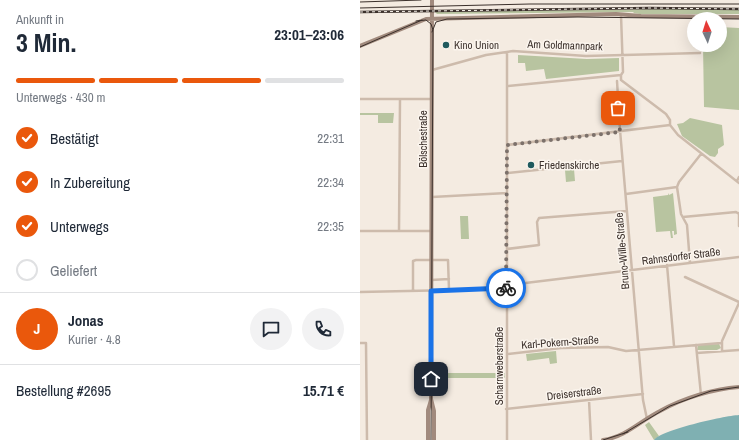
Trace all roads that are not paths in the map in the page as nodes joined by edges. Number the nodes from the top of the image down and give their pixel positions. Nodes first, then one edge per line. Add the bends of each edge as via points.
1 (432, 0) edge
2 (621, 14) junction
3 (739, 17) edge
4 (432, 18) junction
5 (360, 46) edge
6 (507, 52) junction
7 (700, 54) dead end
8 (622, 55) junction
9 (432, 70) junction
10 (621, 75) junction
11 (614, 76) junction
12 (621, 80) junction
13 (617, 81) junction
14 (508, 86) junction
15 (432, 98) junction
16 (360, 99) edge
17 (400, 99) junction
18 (670, 125) junction
19 (620, 132) junction
20 (507, 145) junction
21 (701, 154) junction
22 (622, 161) junction
23 (507, 173) junction
24 (739, 177) edge
25 (738, 182) edge
26 (677, 187) junction
27 (507, 193) junction
28 (626, 194) junction
29 (431, 197) junction
30 (627, 211) junction
31 (739, 213) edge
32 (683, 217) junction
33 (739, 226) edge
34 (360, 231) edge
35 (399, 231) junction
36 (431, 231) junction
37 (507, 250) junction
38 (739, 257) edge
39 (431, 260) junction
40 (690, 263) junction
41 (667, 265) junction
42 (632, 271) junction
43 (685, 277) dead end
44 (450, 279) junction
45 (431, 280) junction
46 (507, 287) junction
47 (450, 290) junction
48 (413, 291) junction
49 (431, 291) junction
50 (360, 292) edge
51 (739, 302) edge
52 (360, 343) edge
53 (721, 343) junction
54 (696, 344) junction
55 (674, 346) junction
56 (639, 350) junction
57 (739, 350) edge
58 (722, 351) junction
59 (697, 353) junction
60 (506, 354) junction
61 (739, 387) edge
62 (643, 394) junction
63 (701, 395) junction
64 (431, 400) junction
65 (589, 400) junction
66 (506, 409) junction
67 (647, 420) junction
68 (367, 440) edge
69 (428, 440) edge
70 (434, 440) edge
71 (507, 440) edge
72 (591, 440) edge
73 (602, 440) edge

1 - 4 main road, Bölschestraße
2 - 3 main road
2 - 4 main road
2 - 8 street
4 - 5 main road via 416,22
4 - 9 main road, Bölschestraße
6 - 8 street, Am Goldmannpark
6 - 9 street, Am Goldmannpark
6 - 14 street, Scharnweberstraße
7 - 8 street, Am Goldmannpark
8 - 10 street
9 - 15 main road, Bölschestraße
10 - 11 street
10 - 12 street
11 - 13 street
11 - 14 street
12 - 13 street
12 - 18 street via 666,114
13 - 19 street, Bruno-Wille-Straße
14 - 20 street, Scharnweberstraße
15 - 17 street
15 - 29 main road, Bölschestraße
16 - 17 street
17 - 35 street
18 - 19 street
18 - 21 street
19 - 20 street
19 - 22 street, Bruno-Wille-Straße
20 - 23 street, Scharnweberstraße
21 - 25 street
21 - 26 street
22 - 23 street
22 - 28 street, Bruno-Wille-Straße
23 - 27 street, Scharnweberstraße
24 - 25 street
26 - 28 street
26 - 32 street
27 - 29 street
27 - 37 street, Scharnweberstraße
28 - 30 street, Bruno-Wille-Straße
29 - 36 main road, Bölschestraße
30 - 37 street via 539,218 538,245
30 - 42 street, Bruno-Wille-Straße
31 - 32 street
31 - 33 street
32 - 40 street via 687,225
34 - 35 street
35 - 36 street
36 - 39 main road, Bölschestraße
37 - 46 street, Scharnweberstraße
38 - 40 street, Rahnsdorfer Straße
39 - 44 street via 448,260
39 - 45 main road, Bölschestraße
39 - 48 street via 413,261
40 - 41 street, Rahnsdorfer Straße
41 - 42 street, Rahnsdorfer Straße
41 - 55 street
42 - 46 street, Rahnsdorfer Straße
42 - 56 street, Bruno-Wille-Straße
43 - 51 street
44 - 45 street
44 - 47 street
45 - 49 main road, Bölschestraße
46 - 47 street, Rahnsdorfer Straße
46 - 60 street, Scharnweberstraße
47 - 49 street, Rahnsdorfer Straße
48 - 49 street, Rahnsdorfer Straße
48 - 50 street, Rahnsdorfer Straße
49 - 64 main road, Bölschestraße
51 - 53 street
52 - 68 street via 366,343
53 - 54 street, Karl-Pokern-Straße
53 - 58 street
54 - 55 street, Karl-Pokern-Straße
54 - 59 street
55 - 56 street, Karl-Pokern-Straße
56 - 60 street, Karl-Pokern-Straße via 608,347 561,348
56 - 62 street, Bruno-Wille-Straße
57 - 58 street
58 - 59 street
59 - 63 street
60 - 66 street, Scharnweberstraße
61 - 63 main road
62 - 65 street, Dreiserstraße
62 - 67 street, Bruno-Wille-Straße
63 - 67 main road via 664,408
64 - 69 main road, Bölschestraße via 428,410
64 - 70 main road, Bölschestraße via 434,411
65 - 66 street, Dreiserstraße
65 - 72 street
66 - 71 street, Scharnweberstraße
67 - 73 main road via 624,433

